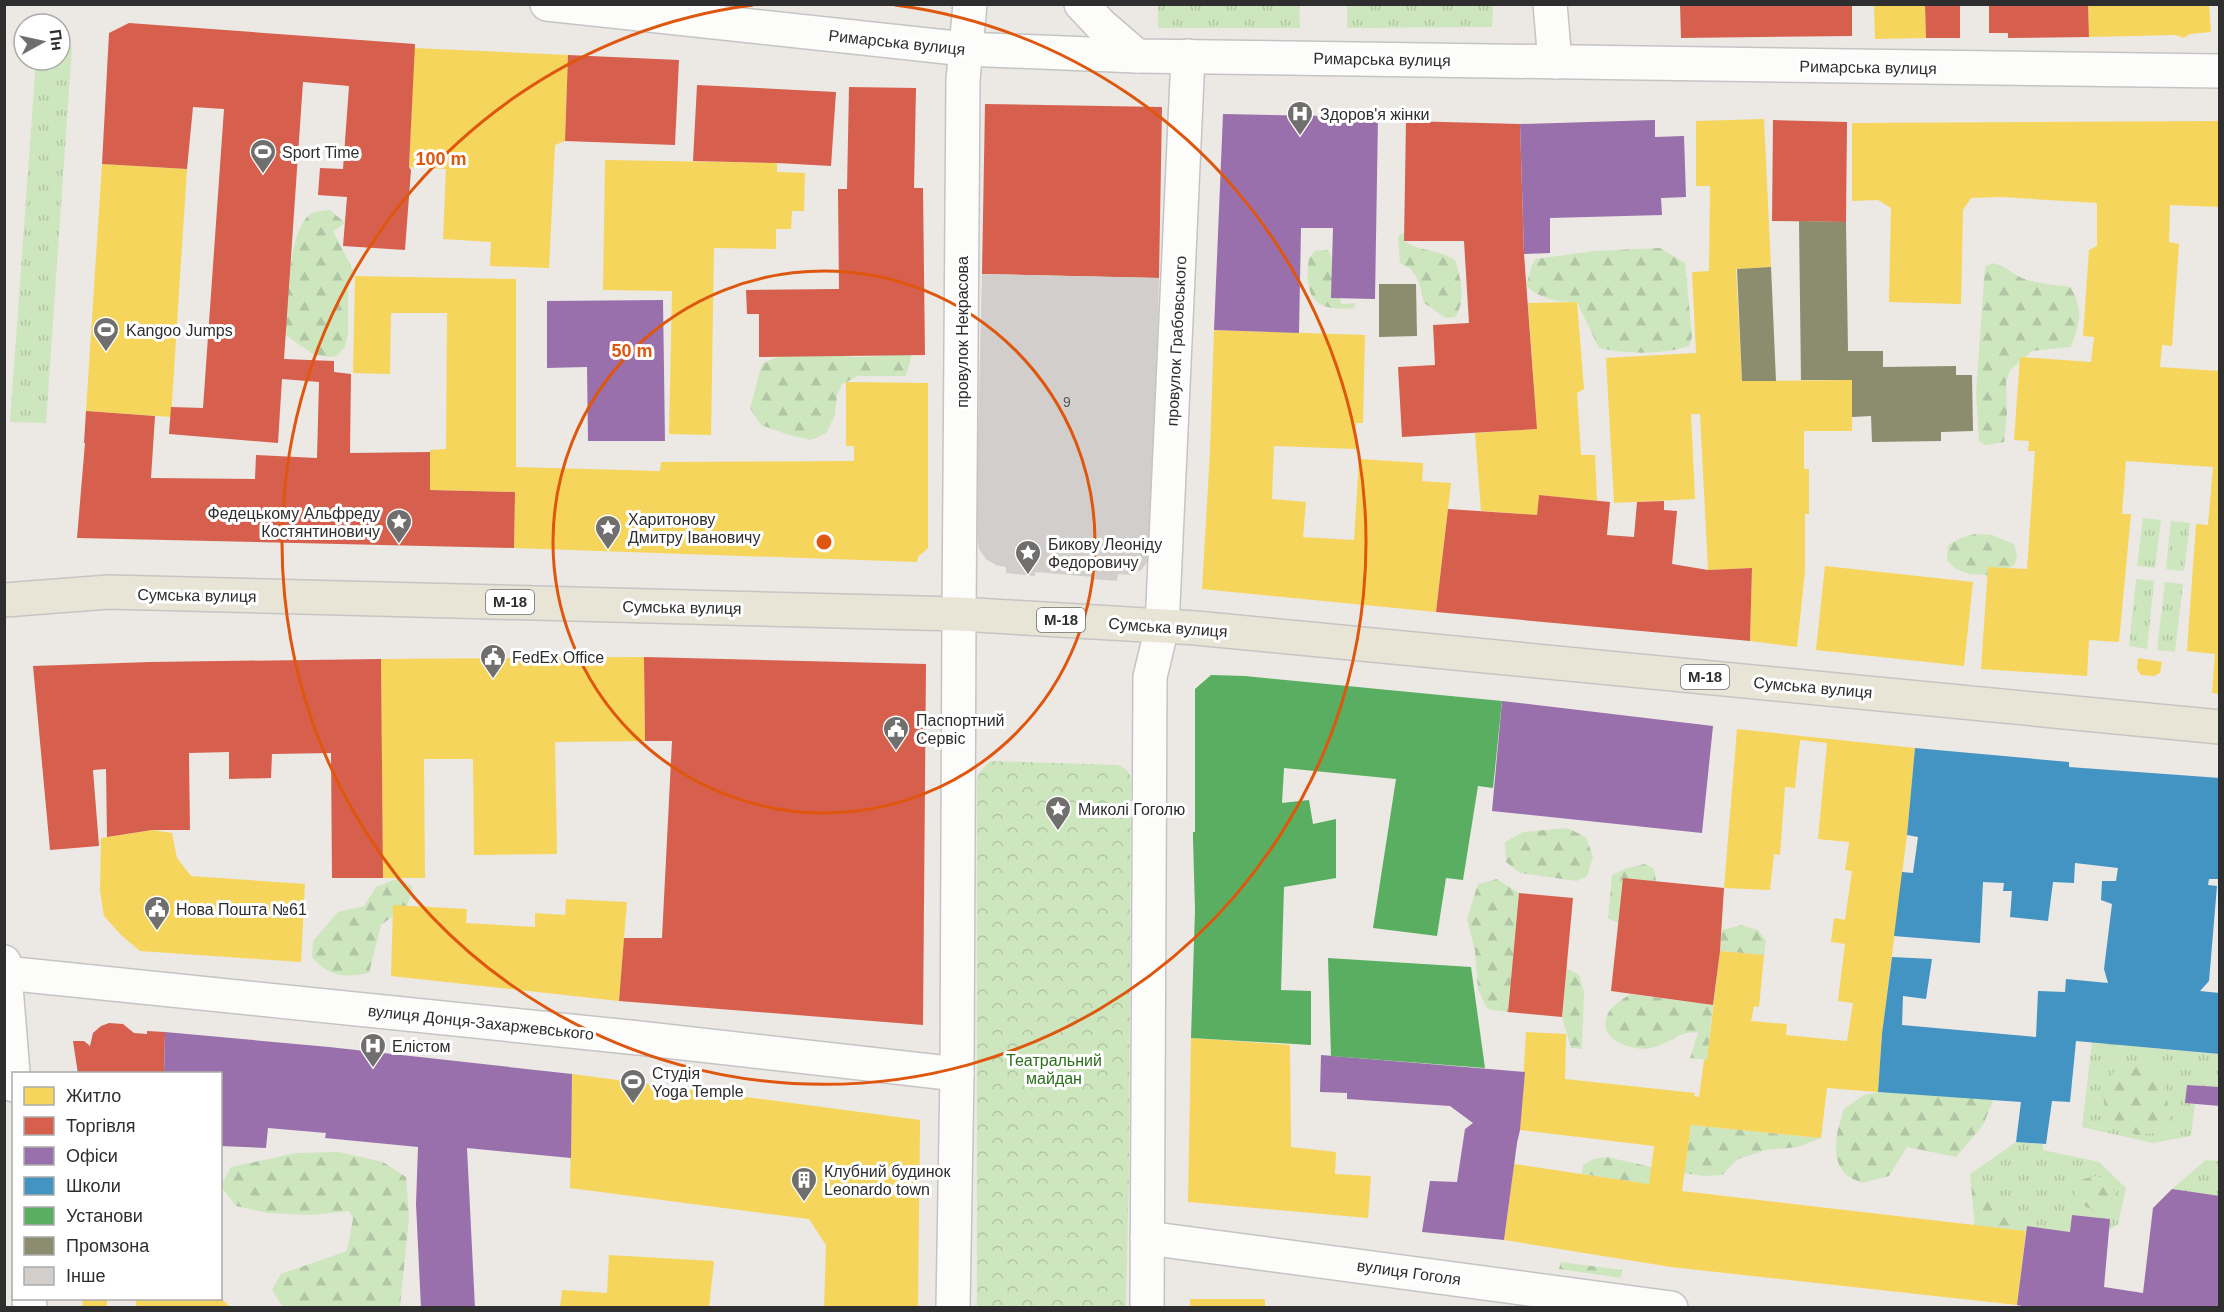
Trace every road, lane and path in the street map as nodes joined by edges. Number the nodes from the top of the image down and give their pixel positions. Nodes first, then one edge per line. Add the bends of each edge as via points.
1 (547, 4) edge
2 (970, 4) edge
3 (1081, 4) edge
4 (1550, 4) edge
5 (965, 49) junction
6 (1137, 56) junction
7 (1188, 56) junction
8 (1555, 62) junction
9 (2220, 71) edge
10 (4, 600) edge
11 (959, 614) junction
12 (1162, 627) junction
13 (2220, 727) edge
14 (5, 968) edge
15 (13, 1072) edge
16 (957, 1074) junction
17 (1147, 1238) junction
18 (1625, 1304) edge
19 (953, 1308) edge
20 (1147, 1308) edge
21 (1671, 1308) edge

1 - 5 street, Римарська вулиця
2 - 5 street, провулок Некрасова
3 - 6 street
4 - 8 street
5 - 6 street, Римарська вулиця
5 - 11 street, провулок Некрасова
6 - 7 street, Римарська вулиця
7 - 8 street, Римарська вулиця
7 - 12 street, провулок Грабовського
8 - 9 street, Римарська вулиця
10 - 11 main road, Сумська вулиця / М-18 via 110,592
11 - 12 main road, Сумська вулиця / М-18
11 - 16 street
12 - 13 main road, Сумська вулиця / М-18
12 - 17 street via 1150,677
14 - 15 street
14 - 16 street, вулиця Донця-Захаржевського
16 - 19 street
17 - 18 street, вулиця Гоголя
17 - 20 street
18 - 21 street, вулиця Гоголя

